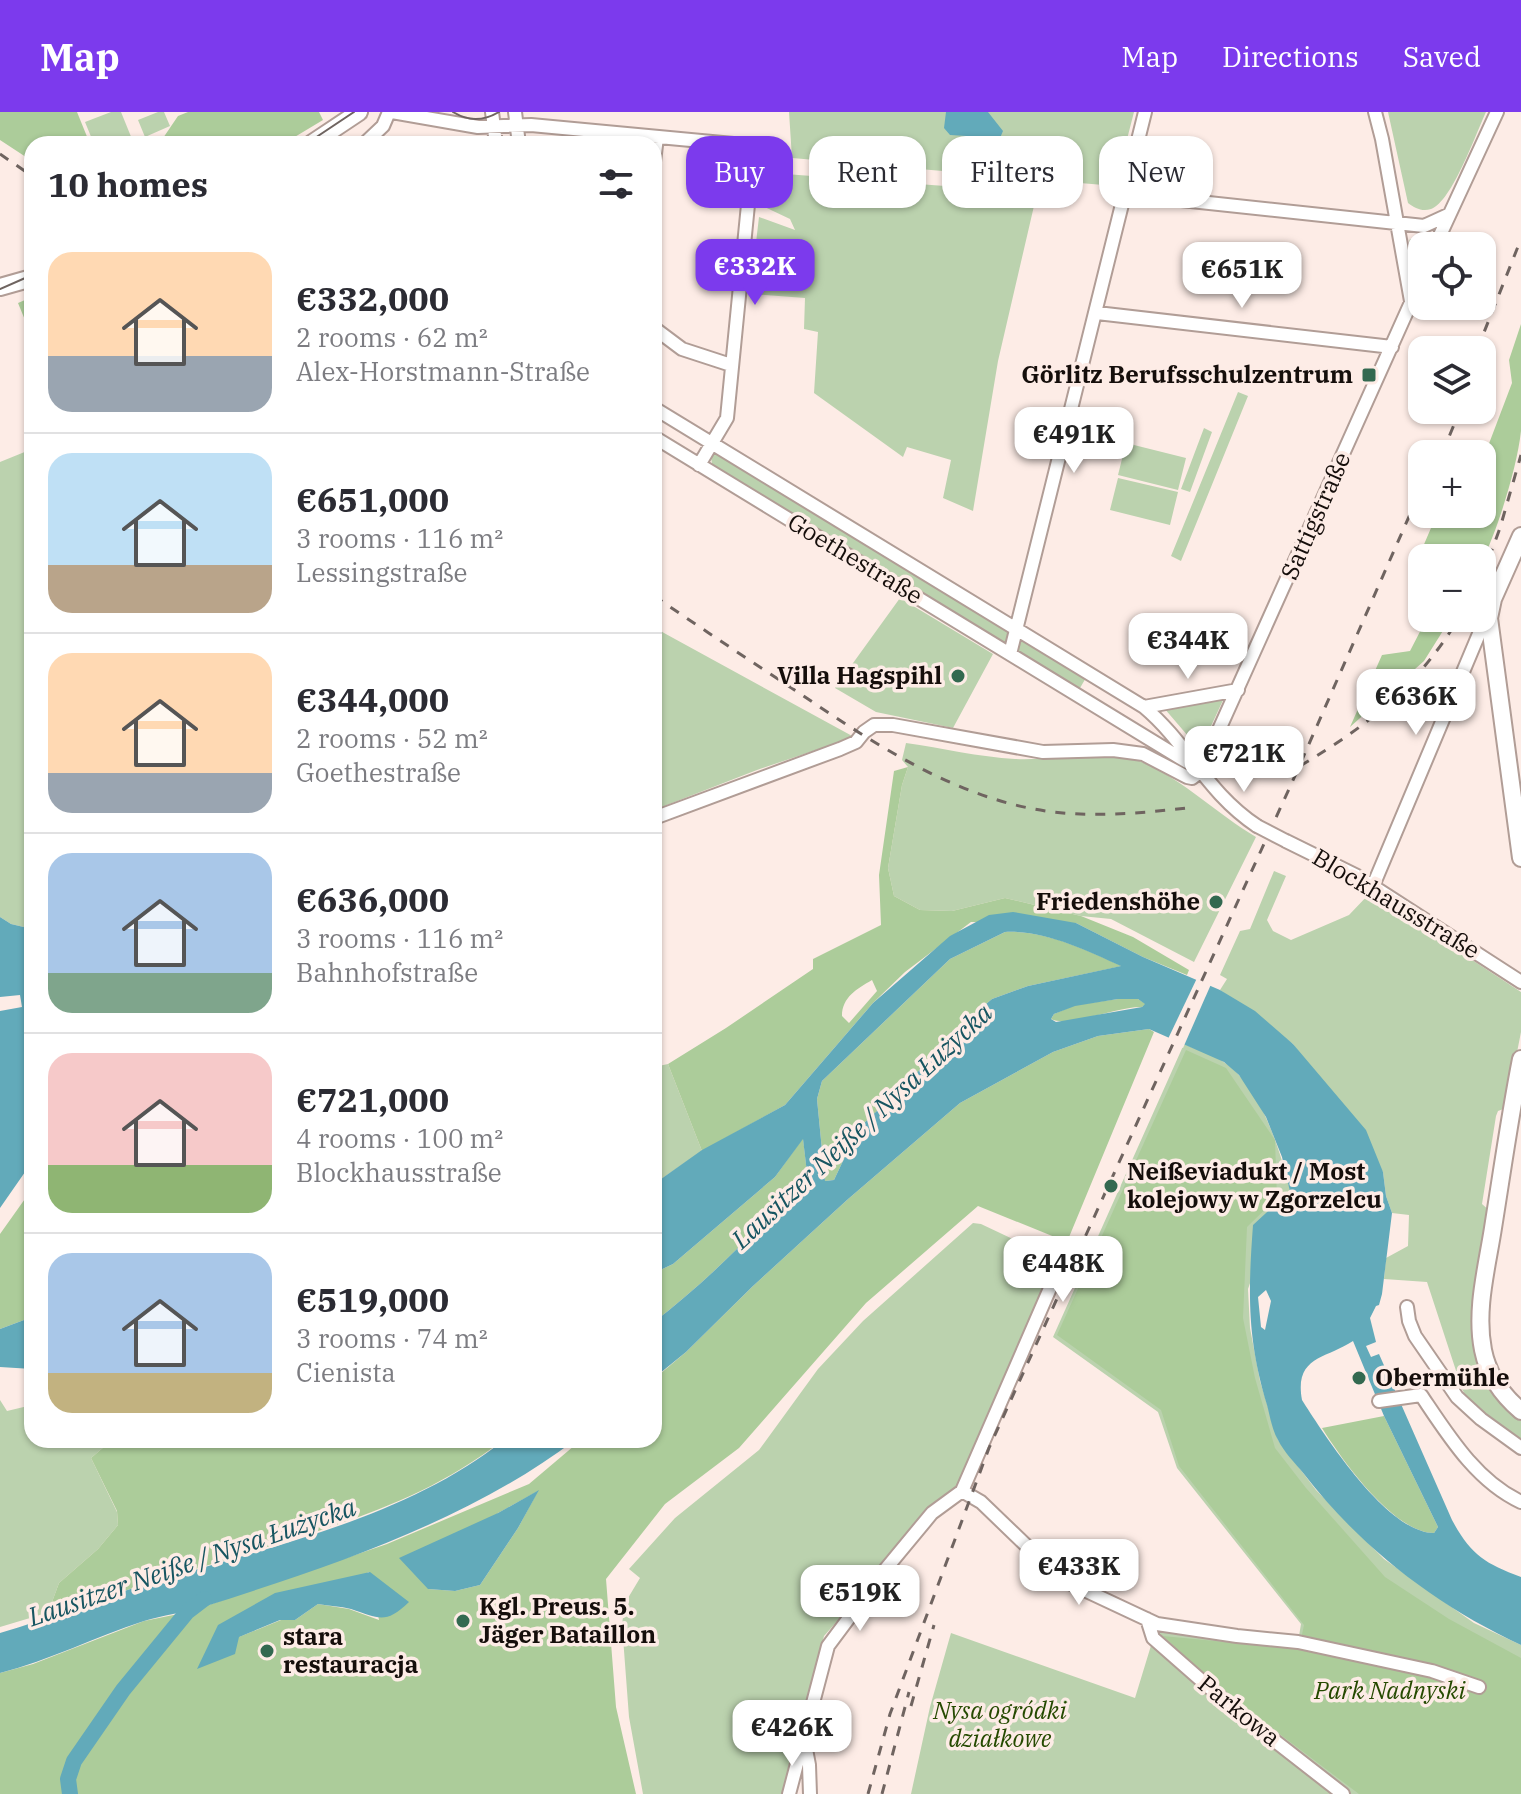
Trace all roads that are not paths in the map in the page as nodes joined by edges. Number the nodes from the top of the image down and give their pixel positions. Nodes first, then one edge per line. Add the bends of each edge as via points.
1 (359, 112) edge
2 (391, 112) edge
3 (492, 112) edge
4 (1145, 112) edge
5 (1375, 112) edge
6 (1497, 112) edge
7 (516, 119) edge
8 (494, 127) junction
9 (323, 136) edge
10 (372, 136) edge
11 (495, 136) edge
12 (649, 136) edge
13 (1139, 136) edge
14 (662, 137) edge
15 (1213, 203) edge
16 (1122, 208) edge
17 (1448, 215) junction
18 (1397, 221) junction
19 (1441, 232) edge
20 (1408, 280) edge
21 (1408, 311) edge
22 (1097, 313) junction
23 (662, 334) edge
24 (1392, 347) junction
25 (731, 365) junction
26 (662, 413) edge
27 (662, 442) edge
28 (713, 443) junction
29 (699, 465) junction
30 (1519, 546) edge
31 (1496, 602) edge
32 (1016, 629) junction
33 (1480, 632) edge
34 (1493, 632) edge
35 (1010, 654) junction
36 (1238, 690) junction
37 (1144, 707) junction
38 (1513, 743) edge
39 (1199, 770) junction
40 (662, 815) edge
41 (1521, 858) edge
42 (1373, 886) junction
43 (1521, 982) edge
44 (1521, 1059) edge
45 (1064, 1256) dead end
46 (1407, 1307) dead end
47 (1379, 1401) dead end
48 (1521, 1411) edge
49 (1521, 1448) edge
50 (962, 1491) junction
51 (1521, 1502) edge
52 (1147, 1619) junction
53 (1479, 1687) dead end
54 (804, 1739) junction
55 (789, 1794) edge
56 (810, 1794) edge
57 (1343, 1794) edge

1 - 9 main road
2 - 8 street
2 - 10 street
3 - 8 street
4 - 13 street
5 - 18 street
6 - 17 street
7 - 8 street
7 - 12 street
8 - 11 street
14 - 25 street via 749,149
15 - 18 street
16 - 22 street
17 - 18 street via 1424,226
17 - 19 street
18 - 20 street
21 - 24 street, Sattigstraße
22 - 24 street
22 - 32 street
23 - 25 street via 682,349
24 - 36 street, Sattigstraße
25 - 28 street via 727,418
26 - 28 street, Goethestraße
27 - 29 street, Goethestraße
28 - 29 street
28 - 32 street, Goethestraße
29 - 35 street, Goethestraße
30 - 31 main road
32 - 35 street
32 - 37 street, Goethestraße
33 - 42 street
34 - 38 main road
35 - 39 street, Goethestraße
36 - 37 street
36 - 39 street, Sattigstraße
37 - 39 street, Goethestraße
38 - 41 main road
39 - 40 street via 1192,778 1132,752 1043,752 874,725 840,749
39 - 42 street, Blockhausstraße, bridge via 1222,799 1257,826
42 - 43 street, Blockhausstraße
44 - 48 main road via 1481,1327 1492,1375
45 - 50 street
46 - 49 street via 1415,1336 1446,1382 1467,1407
47 - 51 street via 1421,1395 1470,1462
50 - 52 street via 981,1502 1061,1579
50 - 54 street via 932,1513 828,1646
52 - 53 street via 1298,1642 1432,1671
52 - 57 street, Parkowa via 1153,1638
54 - 55 street
54 - 56 street

